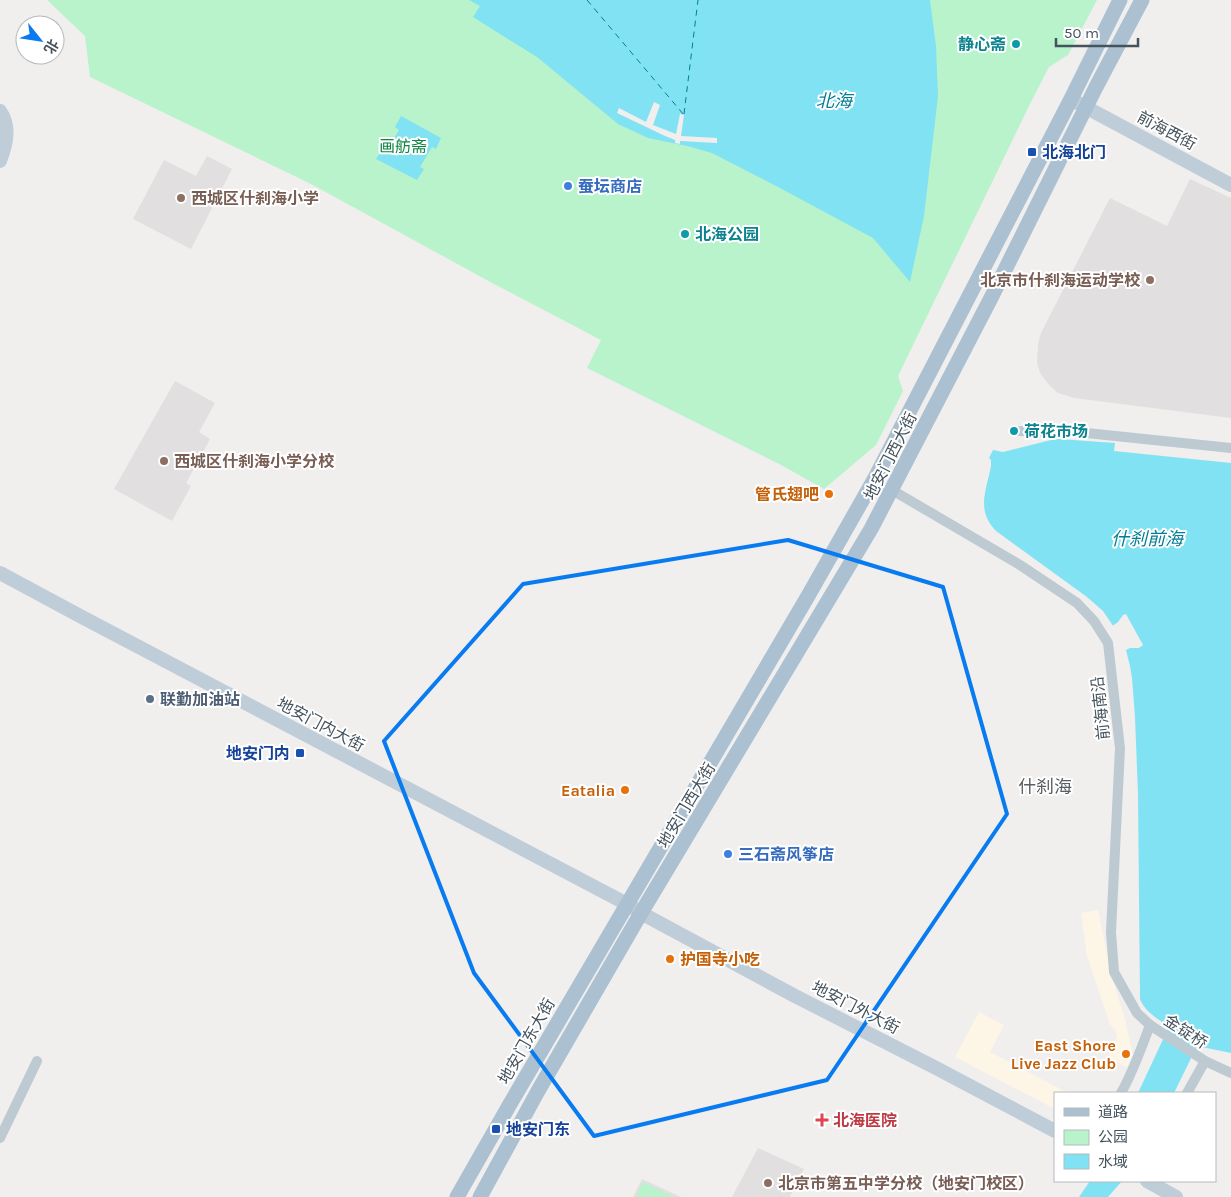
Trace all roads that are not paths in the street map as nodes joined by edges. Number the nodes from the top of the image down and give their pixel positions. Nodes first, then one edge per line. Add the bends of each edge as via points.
1 (1120, 0) edge
2 (1142, 0) edge
3 (1070, 99) junction
4 (1086, 107) junction
5 (0, 111) edge
6 (0, 161) edge
7 (1231, 184) edge
8 (1014, 431) dead end
9 (1231, 448) edge
10 (892, 490) junction
11 (0, 573) edge
12 (627, 904) junction
13 (642, 913) junction
14 (1150, 1025) junction
15 (38, 1061) dead end
16 (1205, 1061) junction
17 (1231, 1073) edge
18 (1122, 1092) edge
19 (1188, 1092) edge
20 (1054, 1130) edge
21 (0, 1138) edge
22 (1149, 1182) edge
23 (457, 1197) edge
24 (480, 1197) edge
25 (1176, 1197) edge

1 - 3 main road, 地安门西大街
2 - 4 main road, 地安门西大街
3 - 4 main road, 前海西街
3 - 12 main road, 地安门西大街 via 875,478
4 - 7 main road, 前海西街
4 - 10 main road, 地安门西大街
5 - 6 main road via 7,129
8 - 9 street via 1077,432
10 - 13 main road, 地安门西大街
10 - 14 street, 前海南沿 via 1020,565 1077,603 1108,643 1120,748 1111,932 1114,972 1136,1013
11 - 12 main road, 地安门内大街
12 - 13 main road, 地安门内大街
12 - 23 main road, 地安门东大街
13 - 20 main road, 地安门外大街
13 - 24 main road
14 - 16 street, 金锭桥
14 - 18 street
15 - 21 street
16 - 17 street, 金锭桥
16 - 19 street
22 - 25 main road

